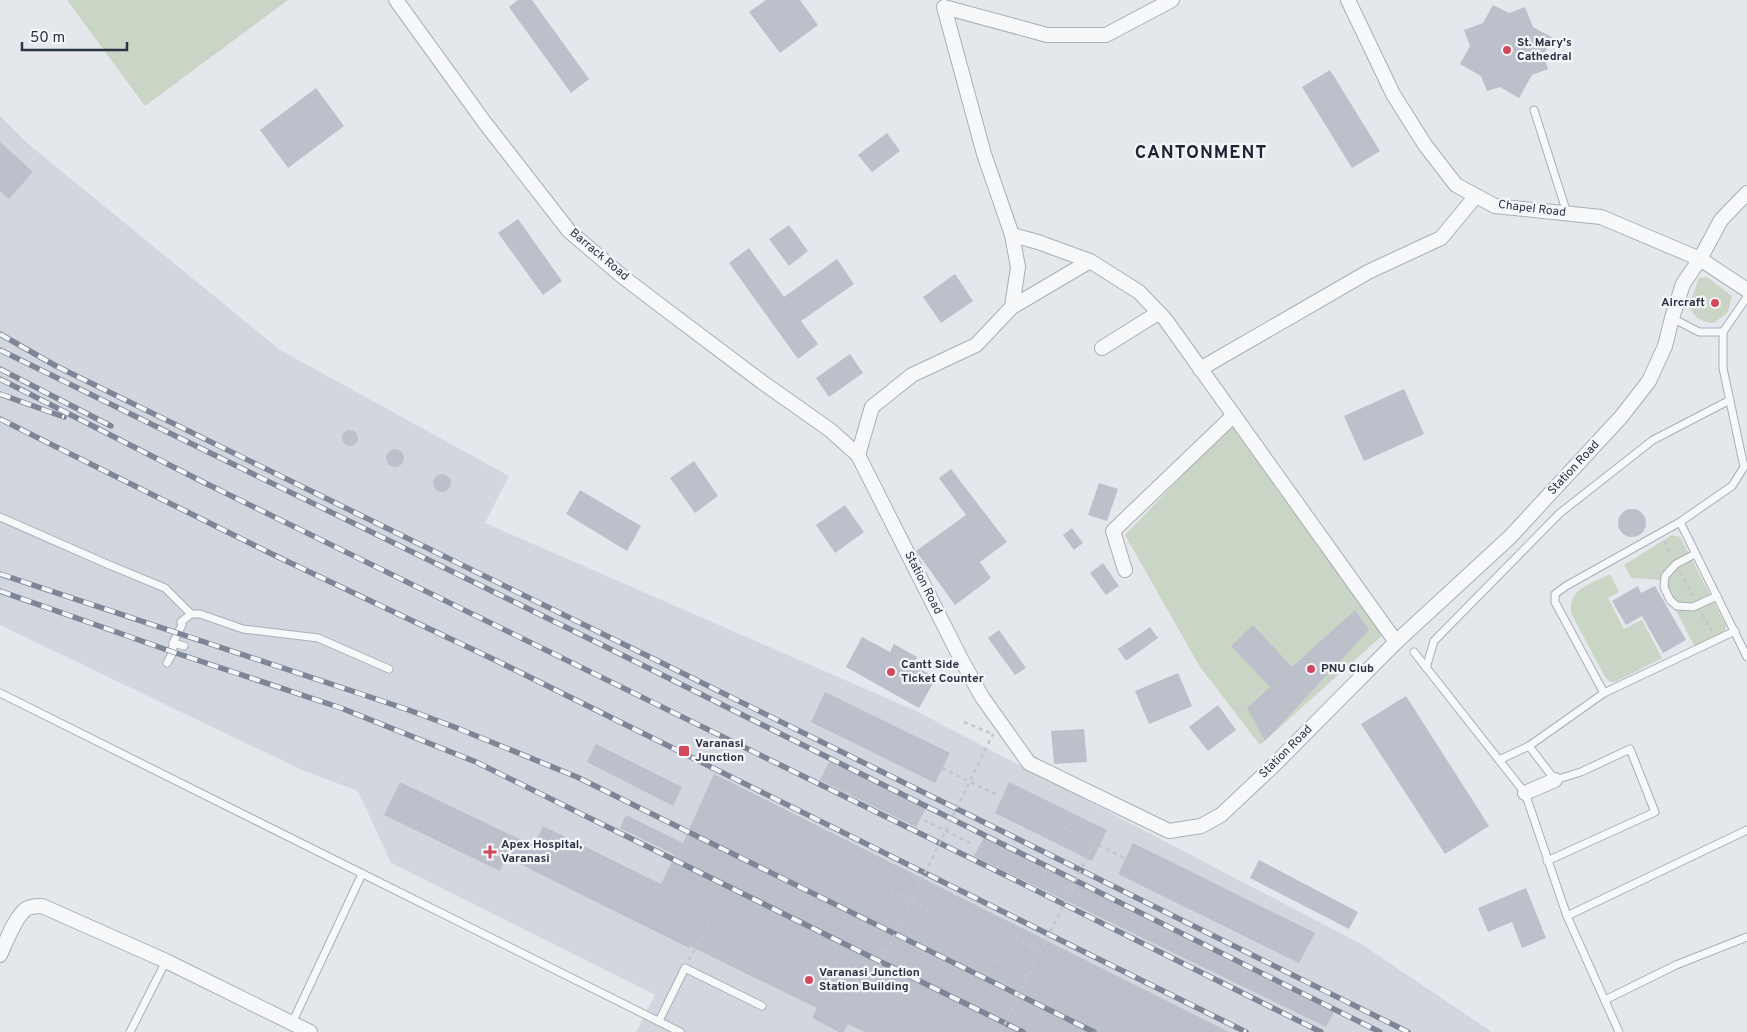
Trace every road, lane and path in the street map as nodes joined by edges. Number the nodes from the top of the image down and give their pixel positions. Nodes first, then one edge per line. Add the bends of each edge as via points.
1 (396, 0) edge
2 (1172, 0) edge
3 (1348, 0) edge
4 (944, 4) edge
5 (1534, 110) dead end
6 (1747, 193) edge
7 (1476, 196) junction
8 (1568, 214) junction
9 (1012, 235) junction
10 (1700, 259) junction
11 (1090, 261) junction
12 (1747, 290) edge
13 (1747, 297) edge
14 (1012, 307) junction
15 (1158, 312) junction
16 (1672, 318) junction
17 (1723, 332) junction
18 (1102, 348) dead end
19 (1200, 369) junction
20 (1730, 400) junction
21 (1234, 414) junction
22 (858, 455) junction
23 (0, 517) edge
24 (1680, 522) junction
25 (1659, 533) junction
26 (1695, 554) junction
27 (1676, 564) junction
28 (1125, 570) dead end
29 (1717, 596) junction
30 (1698, 605) junction
31 (192, 614) junction
32 (1735, 632) junction
33 (1716, 640) junction
34 (1396, 642) junction
35 (173, 643) junction
36 (184, 646) dead end
37 (1414, 652) dead end
38 (1747, 658) edge
39 (167, 663) dead end
40 (1426, 668) junction
41 (389, 669) dead end
42 (0, 693) edge
43 (1604, 693) junction
44 (964, 722) dead end
45 (1529, 746) junction
46 (1499, 760) junction
47 (942, 768) dead end
48 (1554, 780) junction
49 (970, 782) junction
50 (1525, 793) junction
51 (997, 795) dead end
52 (924, 820) dead end
53 (1063, 827) dead end
54 (1747, 830) edge
55 (946, 831) junction
56 (1094, 843) junction
57 (972, 844) dead end
58 (1124, 858) dead end
59 (1548, 861) junction
60 (362, 874) junction
61 (1042, 876) dead end
62 (883, 887) dead end
63 (1070, 891) junction
64 (911, 901) junction
65 (1104, 907) dead end
66 (715, 910) dead end
67 (936, 914) dead end
68 (1567, 916) junction
69 (1007, 934) dead end
70 (1747, 938) edge
71 (861, 939) dead end
72 (1041, 951) junction
73 (1, 952) edge
74 (886, 952) junction
75 (996, 960) dead end
76 (166, 961) junction
77 (845, 967) dead end
78 (685, 968) junction
79 (1028, 977) junction
80 (1605, 1000) junction
81 (762, 1006) dead end
82 (659, 1022) junction
83 (292, 1023) junction
84 (130, 1032) edge
85 (310, 1032) edge
86 (680, 1032) edge
87 (1001, 1032) edge
88 (1619, 1032) edge

1 - 22 street, Barrack Road via 569,231 661,306 830,430
2 - 4 street via 1106,35 1047,35
3 - 7 street, Chapel Road via 1393,94 1425,145 1456,185
4 - 9 street via 984,154
5 - 8 lane
6 - 10 street, Station Road via 1721,220
7 - 8 street, Chapel Road via 1495,206
7 - 19 street via 1441,238 1368,272
8 - 10 street, Chapel Road via 1601,217
9 - 11 street
9 - 14 street via 1018,268
10 - 12 street, Chapel Road
10 - 16 street, Station Road via 1683,284
11 - 14 street
11 - 15 street via 1139,292
13 - 17 lane
14 - 22 street via 976,345 912,375 872,407
15 - 18 street
15 - 19 street
16 - 17 lane via 1699,332
16 - 34 street, Station Road via 1665,346 1649,382 1621,417 1510,537
17 - 20 lane via 1723,368
19 - 21 street
20 - 24 lane via 1744,467 1732,486
20 - 40 lane via 1653,440 1560,513 1434,640
21 - 28 street via 1113,531
21 - 34 street
22 - 34 street, Station Road via 961,660 982,697 1029,763 1170,831 1201,826 1221,815
23 - 31 lane via 165,588
24 - 25 lane
24 - 26 lane
25 - 27 path
25 - 43 lane via 1555,594 1555,602
26 - 27 lane
26 - 29 lane
27 - 30 path
27 - 30 lane via 1665,576 1664,587 1670,600 1676,606
29 - 30 lane
29 - 32 lane
30 - 33 path
31 - 35 lane via 181,622
31 - 41 lane via 243,629 318,638
32 - 33 lane
32 - 38 lane
33 - 43 lane
35 - 36 lane
35 - 39 lane via 173,652
37 - 40 lane
40 - 46 lane
42 - 60 lane
43 - 45 lane
44 - 49 path, bridge via 993,734
45 - 46 lane
45 - 48 lane
46 - 50 lane
47 - 49 path
48 - 50 street
48 - 59 lane via 1581,772 1630,749 1655,812
49 - 51 path
49 - 55 path, bridge
50 - 59 lane
52 - 55 path
53 - 56 path
54 - 68 lane
55 - 57 path
55 - 64 path, bridge
56 - 58 path
56 - 63 path, bridge
59 - 68 lane
60 - 82 lane
60 - 83 lane
61 - 63 path
62 - 64 path
63 - 65 path
63 - 72 path, bridge
64 - 67 path
64 - 74 path, bridge
66 - 78 path
68 - 80 lane
69 - 72 path
70 - 80 lane via 1676,965
71 - 74 path
72 - 79 path, bridge
73 - 76 street via 26,909 42,906
74 - 77 path, bridge via 872,980
75 - 79 path
76 - 83 street
76 - 84 lane
78 - 81 lane
78 - 82 lane
79 - 87 path, bridge
80 - 88 lane
82 - 86 lane
83 - 85 street

